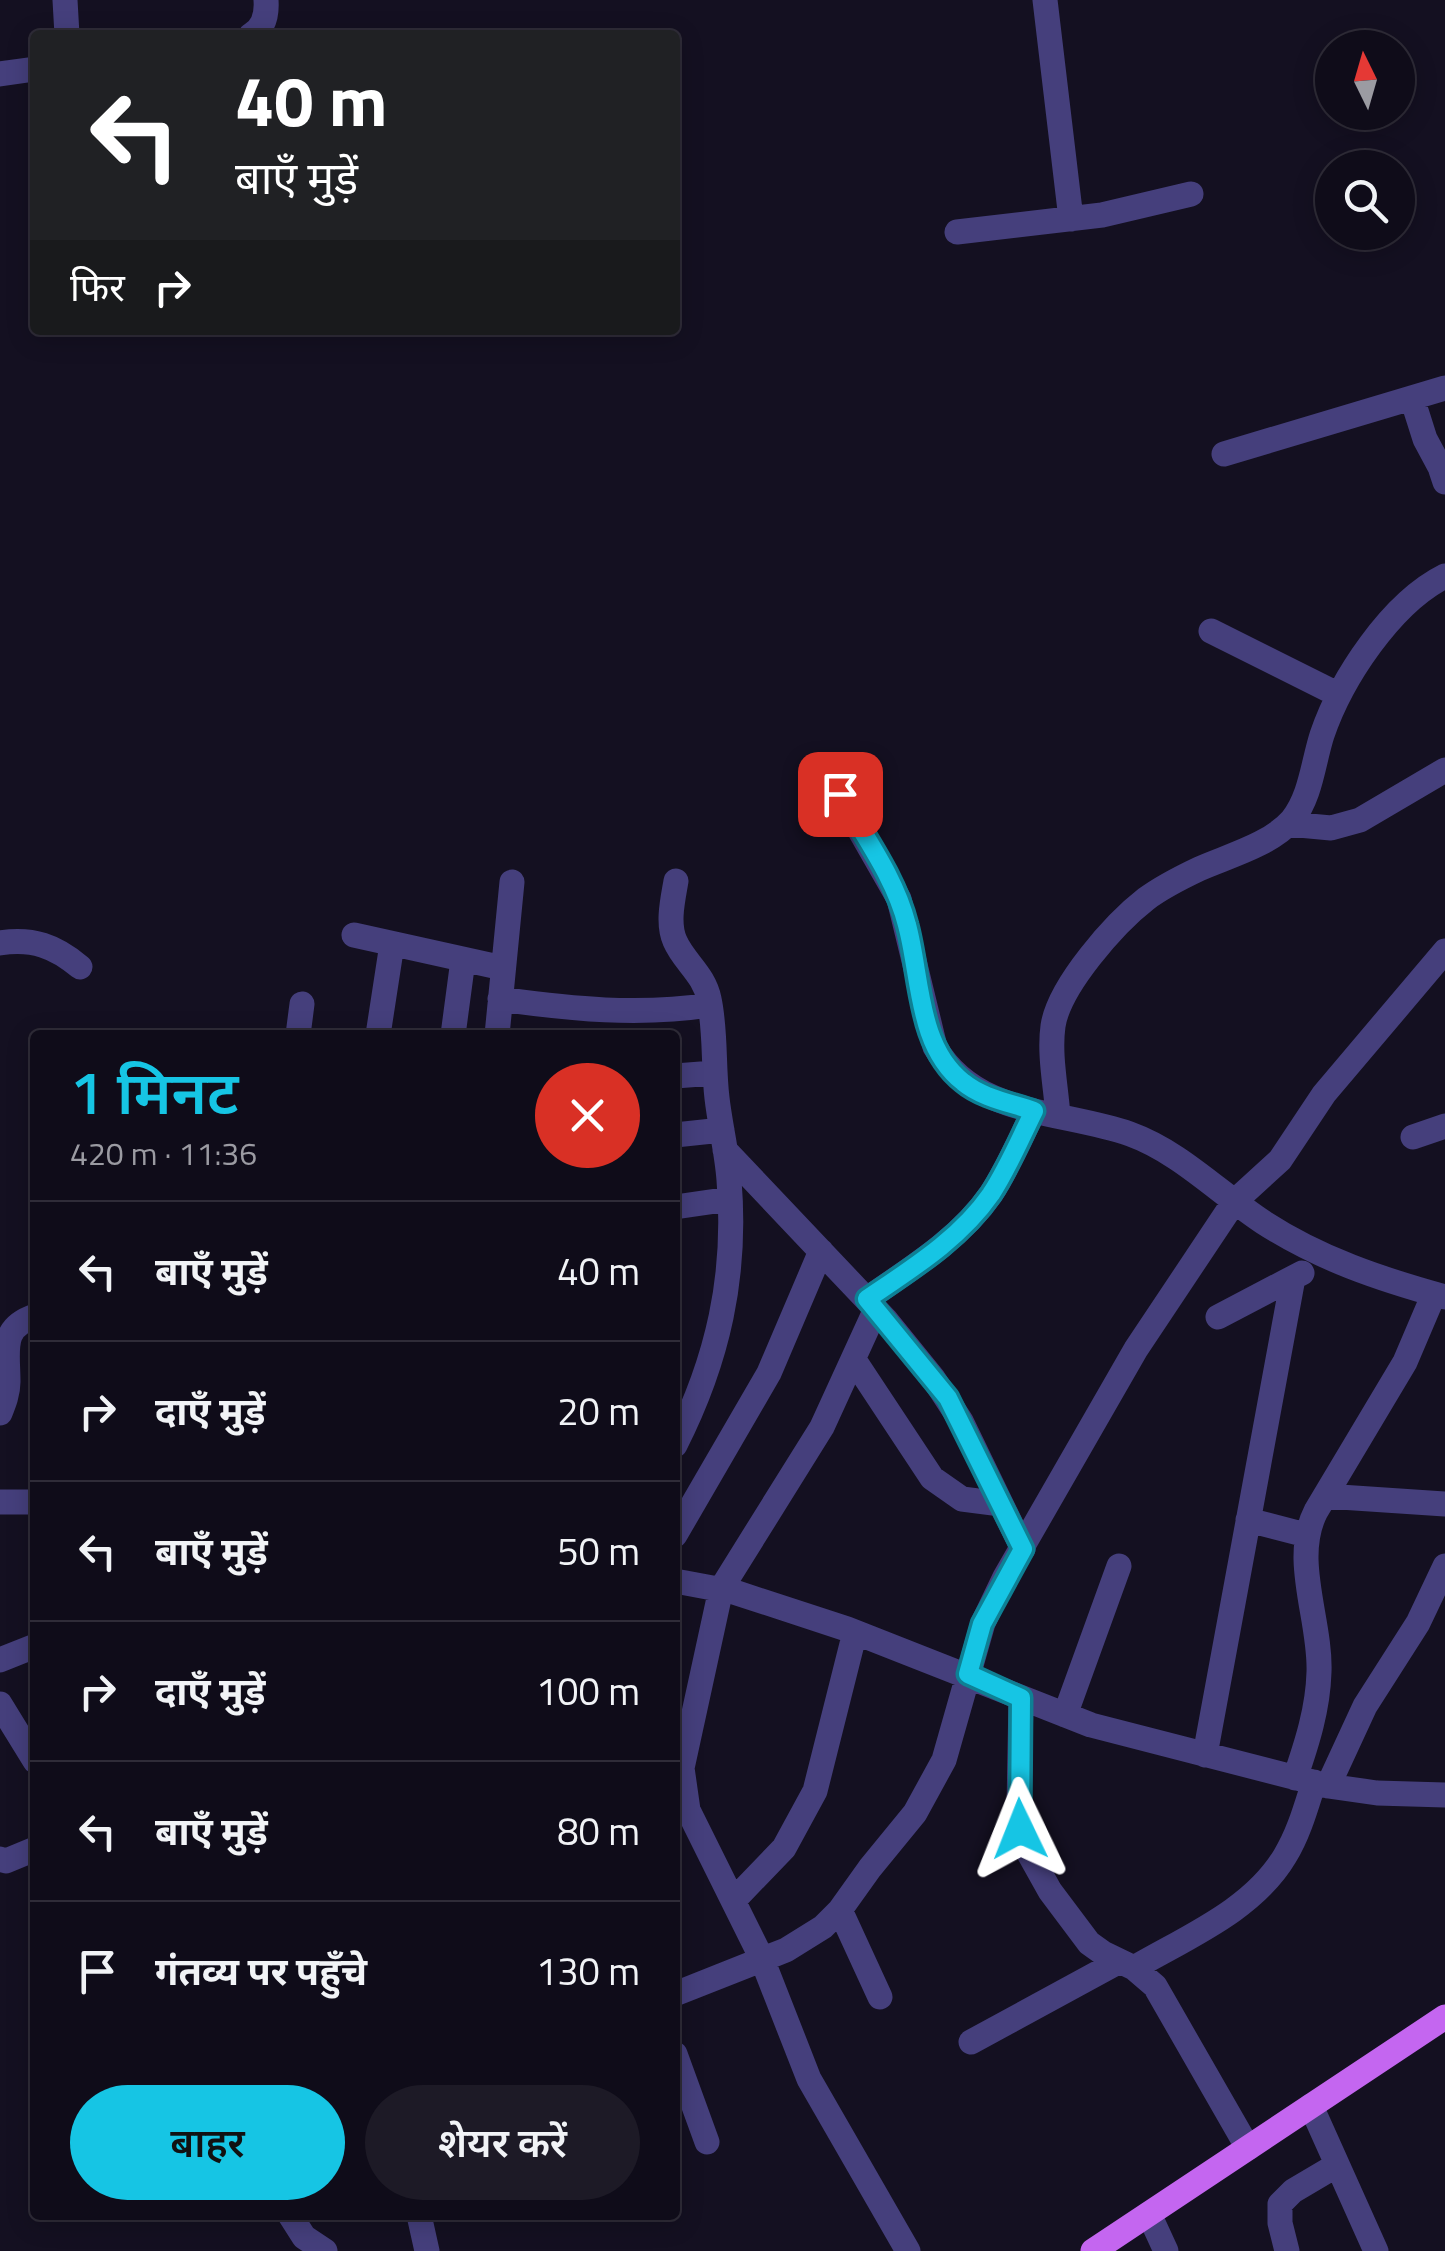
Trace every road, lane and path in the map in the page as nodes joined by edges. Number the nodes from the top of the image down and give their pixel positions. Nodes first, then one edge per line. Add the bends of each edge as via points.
1 (66, 0) edge
2 (266, 0) edge
3 (1045, 0) edge
4 (67, 30) edge
5 (259, 30) edge
6 (30, 70) edge
7 (0, 74) edge
8 (1192, 194) dead end
9 (1071, 219) junction
10 (957, 232) dead end
11 (1445, 388) edge
12 (1412, 398) junction
13 (1224, 454) dead end
14 (1445, 482) edge
15 (1445, 576) edge
16 (1211, 631) dead end
17 (1339, 694) junction
18 (1445, 770) edge
19 (840, 794) dead end
20 (1288, 824) junction
21 (676, 880) dead end
22 (512, 882) dead end
23 (354, 935) dead end
24 (0, 943) edge
25 (392, 944) junction
26 (1445, 951) edge
27 (463, 960) junction
28 (80, 967) dead end
29 (503, 968) junction
30 (500, 998) junction
31 (302, 1004) dead end
32 (710, 1005) junction
33 (299, 1030) edge
34 (379, 1030) edge
35 (454, 1030) edge
36 (497, 1030) edge
37 (714, 1073) junction
38 (680, 1076) edge
39 (1046, 1114) junction
40 (1445, 1126) edge
41 (680, 1136) edge
42 (1413, 1138) dead end
43 (724, 1140) junction
44 (730, 1198) junction
45 (1234, 1202) junction
46 (680, 1206) edge
47 (822, 1250) junction
48 (1328, 1259) junction
49 (1293, 1278) junction
50 (1439, 1296) edge
51 (871, 1304) junction
52 (1218, 1317) dead end
53 (30, 1318) edge
54 (854, 1360) junction
55 (0, 1413) edge
56 (680, 1435) edge
57 (1325, 1496) junction
58 (0, 1502) edge
59 (30, 1502) edge
60 (1001, 1504) junction
61 (1445, 1504) edge
62 (1248, 1520) junction
63 (680, 1526) edge
64 (1306, 1535) junction
65 (1023, 1549) junction
66 (1119, 1566) dead end
67 (1445, 1566) edge
68 (680, 1582) edge
69 (721, 1589) junction
70 (1434, 1615) edge
71 (855, 1632) junction
72 (30, 1648) edge
73 (0, 1660) edge
74 (968, 1674) junction
75 (1021, 1698) junction
76 (0, 1704) edge
77 (1065, 1715) junction
78 (30, 1753) edge
79 (1205, 1755) junction
80 (1312, 1782) junction
81 (1445, 1795) edge
82 (30, 1851) edge
83 (0, 1860) edge
84 (734, 1900) junction
85 (840, 1910) junction
86 (762, 1959) junction
87 (1126, 1965) junction
88 (680, 1992) edge
89 (880, 1998) dead end
90 (1445, 2017) edge
91 (971, 2042) dead end
92 (680, 2068) edge
93 (1311, 2106) junction
94 (707, 2142) dead end
95 (1248, 2148) junction
96 (1337, 2164) junction
97 (1149, 2214) junction
98 (293, 2220) edge
99 (420, 2220) edge
100 (325, 2251) edge
101 (427, 2251) edge
102 (908, 2251) edge
103 (1092, 2251) edge
104 (1166, 2251) edge
105 (1287, 2251) edge
106 (1376, 2251) edge

1 - 4 street
2 - 5 street
3 - 9 street
6 - 7 street
8 - 9 street
9 - 10 street
11 - 12 street
12 - 13 street
12 - 14 street
15 - 17 street via 1391,620
16 - 17 street
17 - 20 street via 1308,788
18 - 20 street via 1360,820 1331,828
19 - 39 street via 898,899 928,1024 945,1064 979,1092
20 - 39 street via 1176,880 1112,932 1056,1011
21 - 32 street via 674,941 696,968
22 - 29 street
23 - 25 street
24 - 28 street via 53,947
25 - 27 street
25 - 34 street
26 - 45 street via 1324,1094 1280,1160
27 - 29 street
27 - 35 street
29 - 30 street
30 - 32 street via 599,1012
30 - 36 street
31 - 33 street
32 - 37 street
37 - 38 street
37 - 43 street
39 - 45 street via 1152,1144
39 - 51 street via 976,1212
40 - 42 street
41 - 43 street
43 - 44 street
43 - 47 street
44 - 46 street
44 - 56 street via 717,1344
45 - 48 street
45 - 65 street via 1136,1349
47 - 51 street
47 - 63 street via 769,1372
48 - 49 street
48 - 50 street
49 - 52 street
49 - 62 street
50 - 57 street
51 - 54 street
51 - 60 street via 948,1398
53 - 55 street via 6,1336 8,1382
54 - 60 street via 932,1478 962,1499
54 - 69 street via 822,1427
57 - 61 street
57 - 64 street
58 - 59 street
60 - 65 street
62 - 64 street
62 - 79 street
64 - 80 street via 1319,1673
65 - 74 street via 982,1624
66 - 77 street
67 - 70 street
68 - 69 street
69 - 71 street
69 - 84 street via 682,1768 688,1810
70 - 80 street
71 - 74 street
71 - 84 street via 815,1792 784,1848
72 - 73 street
74 - 75 street
74 - 85 street via 944,1760 927,1794
75 - 77 street
75 - 87 street via 1018,1806 1026,1848 1076,1927
76 - 78 street
77 - 79 street
79 - 80 street
80 - 81 street via 1377,1794
80 - 87 street via 1294,1839 1264,1884 1231,1911
82 - 83 street
84 - 86 street
85 - 86 street via 803,1941
85 - 89 street
86 - 88 street
86 - 102 street via 809,2079
87 - 91 street
87 - 95 street via 1155,1986
90 - 93 main road
92 - 94 street
93 - 95 main road
93 - 96 street
95 - 97 main road
96 - 105 street via 1280,2204
96 - 106 street
97 - 103 main road
97 - 104 street
98 - 100 street via 304,2238
99 - 101 street

